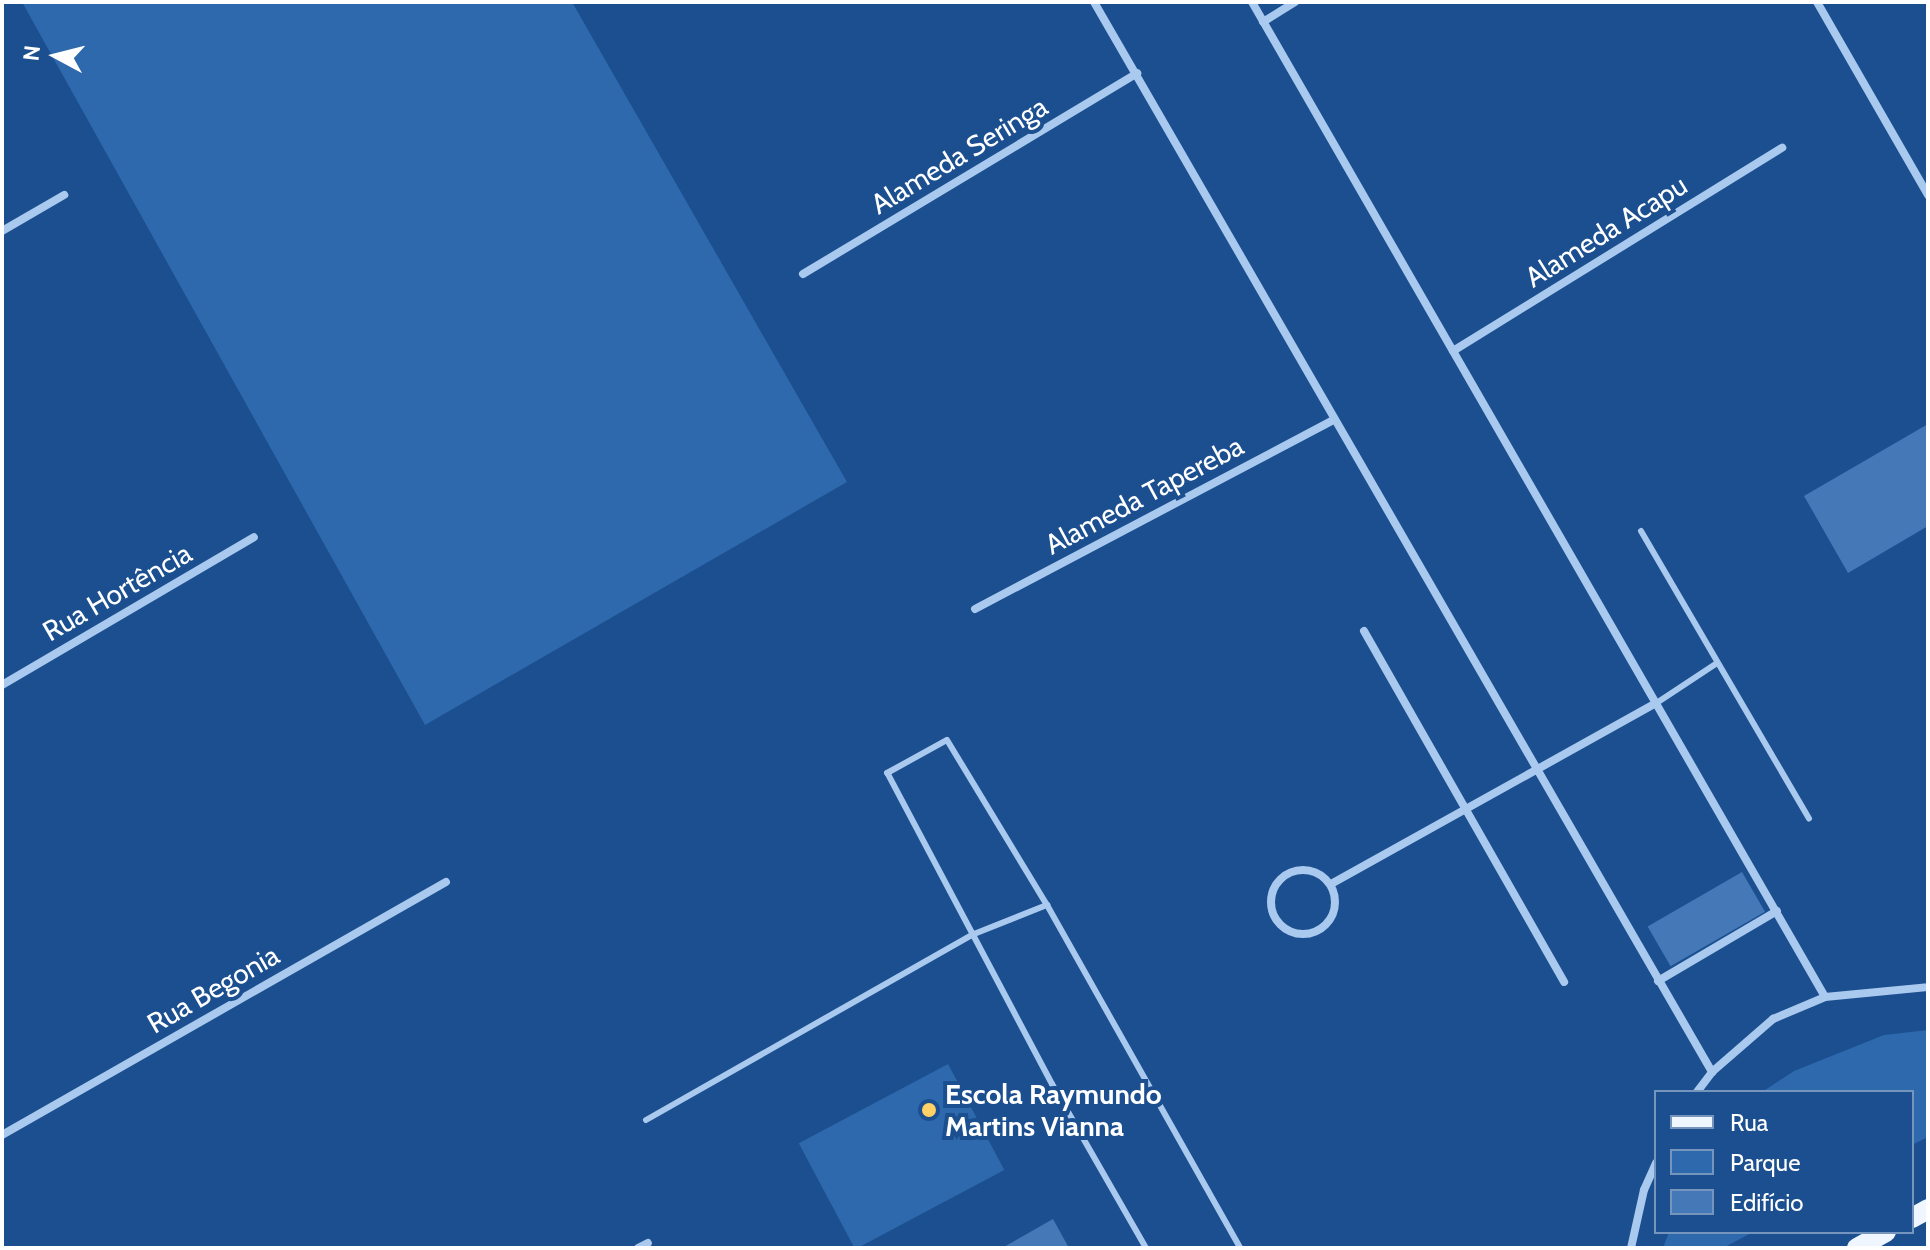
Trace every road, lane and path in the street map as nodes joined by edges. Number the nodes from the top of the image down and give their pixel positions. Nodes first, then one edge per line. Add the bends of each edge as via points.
1 (1094, 2) edge
2 (1252, 2) edge
3 (1295, 2) edge
4 (1817, 2) edge
5 (1263, 22) junction
6 (1137, 73) junction
7 (1782, 148) dead end
8 (64, 195) dead end
9 (1928, 195) edge
10 (2, 231) edge
11 (803, 274) dead end
12 (1453, 351) junction
13 (1334, 420) junction
14 (1641, 531) dead end
15 (254, 537) dead end
16 (975, 609) dead end
17 (1364, 631) dead end
18 (1717, 663) junction
19 (2, 685) edge
20 (1655, 704) junction
21 (1537, 769) junction
22 (1466, 809) junction
23 (1809, 818) dead end
24 (446, 882) dead end
25 (1331, 884) junction
26 (1047, 905) junction
27 (1777, 911) junction
28 (974, 934) junction
29 (1658, 981) junction
30 (1564, 982) dead end
31 (1928, 987) edge
32 (1825, 997) junction
33 (1712, 1072) junction
34 (1698, 1090) edge
35 (646, 1120) dead end
36 (2, 1135) edge
37 (1654, 1168) edge
38 (1882, 1234) edge
39 (648, 1243) dead end
40 (638, 1248) edge
41 (1146, 1248) edge
42 (1240, 1248) edge
43 (1631, 1248) edge
44 (1857, 1248) edge

1 - 6 street
2 - 5 street
3 - 5 street
4 - 9 street
5 - 12 street
6 - 11 street, Alameda Seringa
6 - 13 street
7 - 12 street, Alameda Acapu
8 - 10 street
12 - 20 street
13 - 16 street, Alameda Tapereba
13 - 21 street
14 - 18 lane
15 - 19 street, Rua Hortência
17 - 22 street
18 - 20 lane
18 - 23 lane
20 - 21 street
20 - 27 street
21 - 22 street
21 - 29 street
22 - 25 street
22 - 30 street
24 - 36 street, Rua Begonia
25 - 25 street via 1310,870 1286,875 1271,896 1276,920 1297,935 1321,930 1336,909
26 - 28 lane
26 - 28 lane via 947,740 887,773
26 - 42 lane
27 - 29 street
27 - 32 street
28 - 35 lane
28 - 41 lane
29 - 33 street
31 - 32 street
32 - 33 street via 1773,1019
33 - 34 street
37 - 43 street
38 - 44 main road
39 - 40 street

